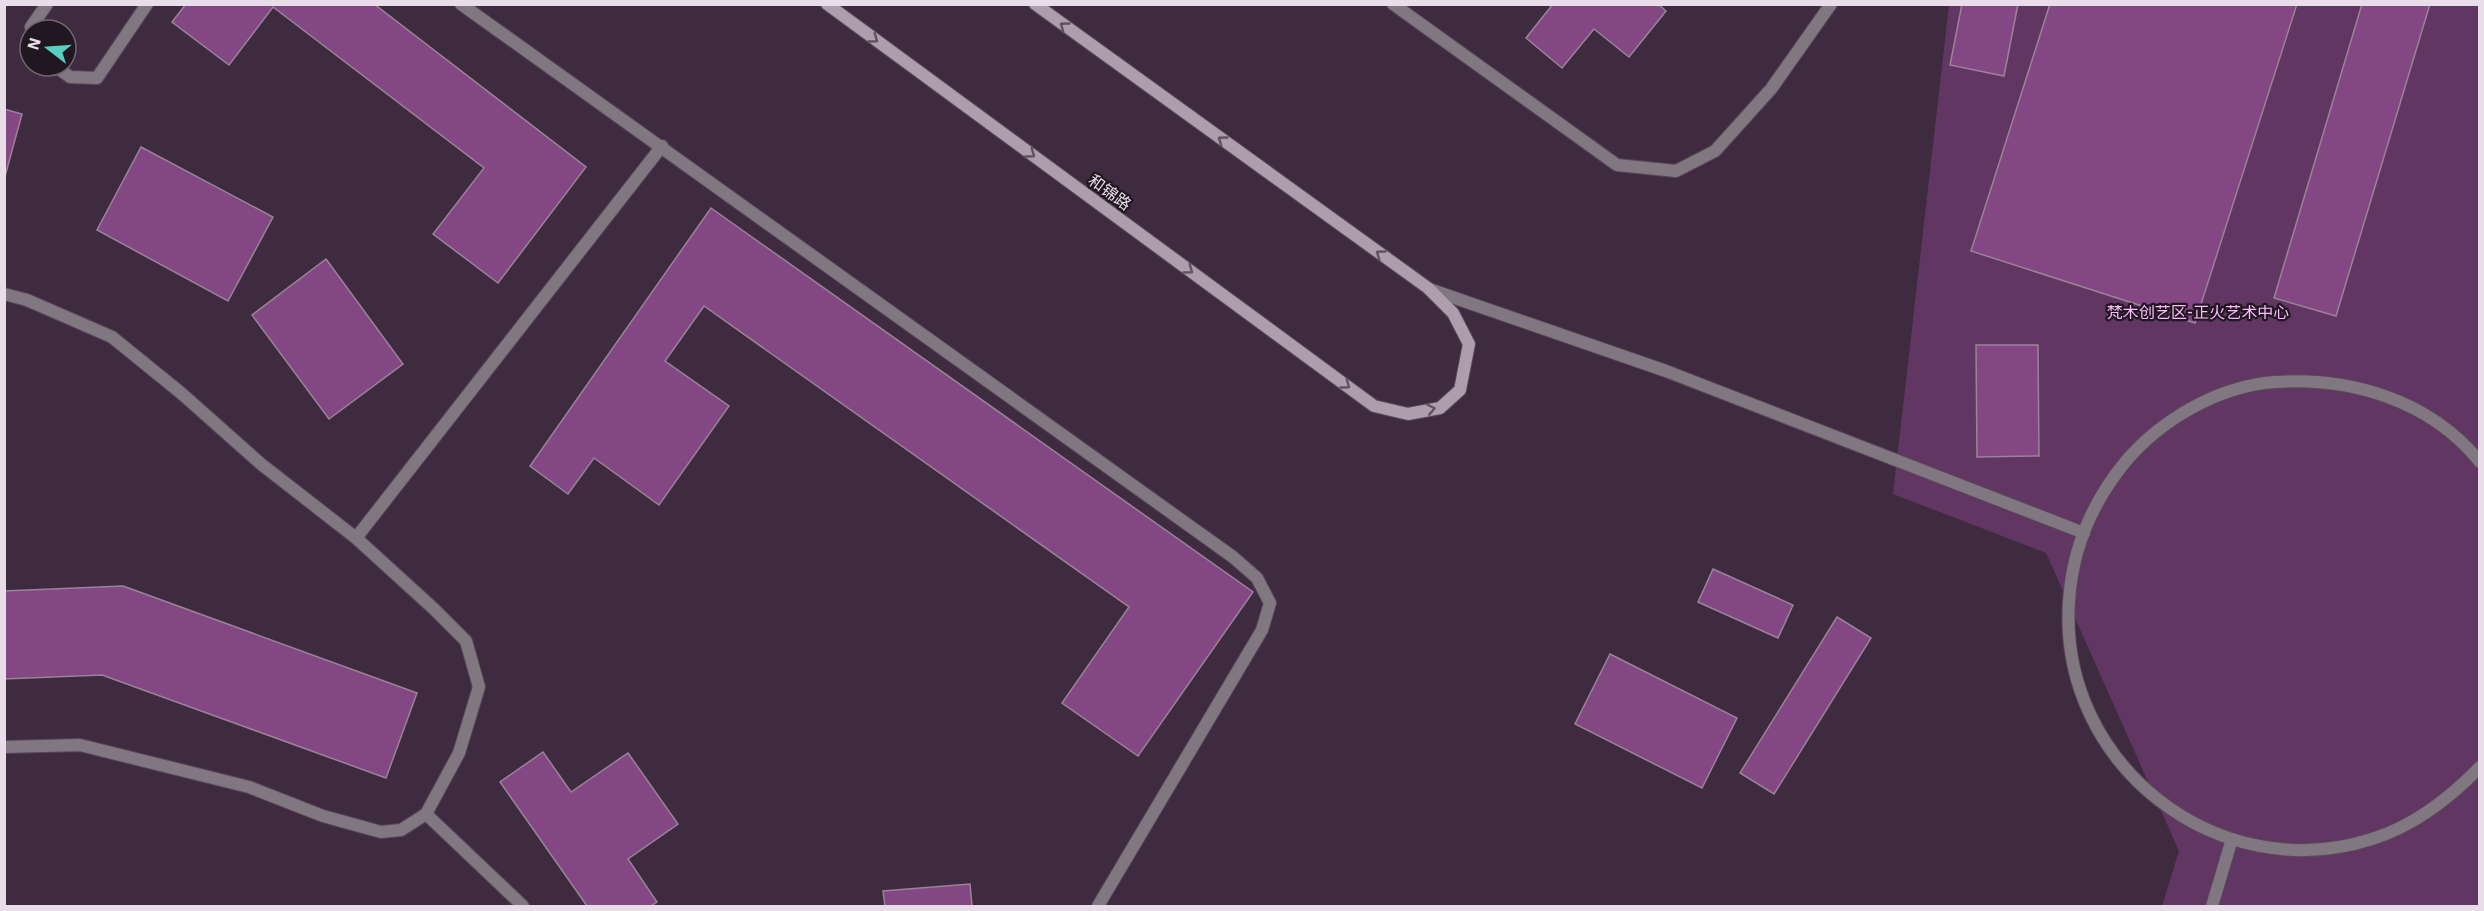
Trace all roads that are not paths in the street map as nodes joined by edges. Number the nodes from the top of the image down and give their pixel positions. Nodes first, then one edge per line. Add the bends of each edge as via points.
1 (47, 4) edge
2 (147, 4) edge
3 (461, 4) edge
4 (827, 4) edge
5 (1035, 4) edge
6 (1393, 4) edge
7 (1831, 4) edge
8 (37, 18) edge
9 (78, 78) edge
10 (662, 147) junction
11 (1428, 288) junction
12 (4, 294) edge
13 (2480, 462) edge
14 (2084, 533) junction
15 (356, 538) junction
16 (4, 747) edge
17 (2480, 767) edge
18 (426, 814) junction
19 (2232, 839) junction
20 (523, 906) edge
21 (1098, 906) edge
22 (2212, 906) edge

1 - 8 street
2 - 9 street via 97,78
3 - 10 street
4 -> 11 street, 和锦路 via 1374,406 1408,414 1440,408 1460,390 1469,344 1453,313
11 -> 5 street
6 - 7 street via 1617,165 1676,171 1715,151 1771,88
10 - 15 street
10 - 21 street via 1257,578 1270,603 1262,630
11 - 14 street via 1666,371
12 - 15 street via 112,337 261,464
13 - 14 street via 2444,428 2378,392 2304,380 2267,383 2196,406 2164,426 2111,479
14 - 19 street via 2070,583 2068,620 2071,656 2095,725 2120,763 2166,807 2197,826
15 - 18 street via 466,641 479,687 459,753
16 - 18 street via 80,745 249,787 323,816 381,832 401,830
17 - 19 street via 2435,808 2371,839 2336,848 2301,850 2266,848
18 - 20 street
19 - 22 street

